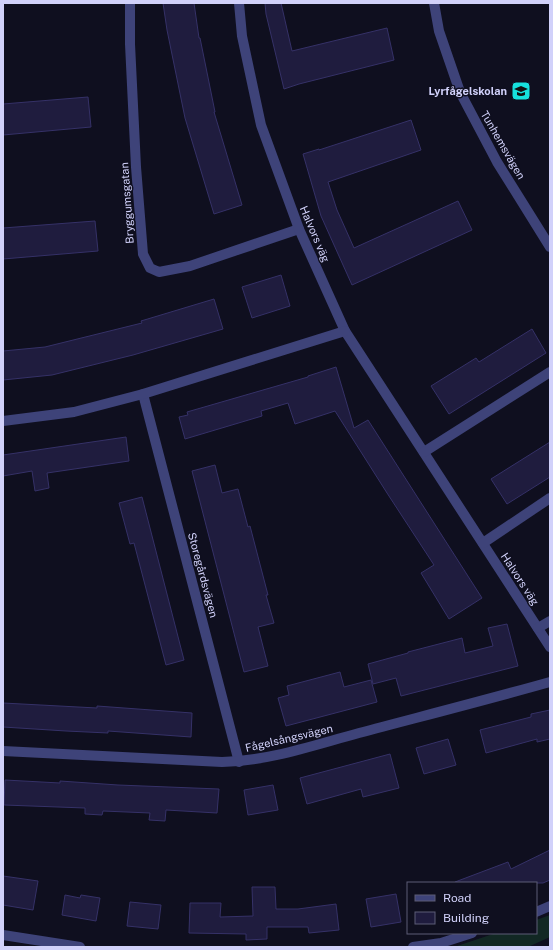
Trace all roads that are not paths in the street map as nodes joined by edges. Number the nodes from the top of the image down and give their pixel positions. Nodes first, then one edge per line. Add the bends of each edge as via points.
1 (130, 3) edge
2 (239, 3) edge
3 (434, 3) edge
4 (299, 229) junction
5 (550, 247) edge
6 (345, 331) junction
7 (550, 372) edge
8 (143, 394) junction
9 (3, 421) edge
10 (424, 452) junction
11 (550, 498) edge
12 (483, 543) junction
13 (550, 620) edge
14 (538, 628) junction
15 (550, 647) edge
16 (550, 682) edge
17 (3, 751) edge
18 (239, 762) junction
19 (550, 906) edge
20 (537, 912) edge
21 (469, 934) edge
22 (3, 935) edge
23 (80, 947) edge
24 (413, 947) edge

1 - 4 street, Bryggumsgatan via 136,167 143,254 150,268 159,272 190,266
2 - 4 street, Halvors väg via 242,36 262,125
3 - 5 street, Tunhemsvägen via 439,31 460,92 497,162
4 - 6 street, Halvors väg
6 - 8 street
6 - 10 street, Halvors väg
7 - 10 street
8 - 9 street via 74,412
8 - 18 street, Storegårdsvägen
10 - 12 street, Halvors väg
11 - 12 street
12 - 14 street, Halvors väg
13 - 14 street
14 - 15 street, Halvors väg
16 - 18 street, Fågelsångsvägen via 270,757
17 - 18 street, Fågelsångsvägen
19 - 20 street
21 - 24 street via 441,943
22 - 23 street

